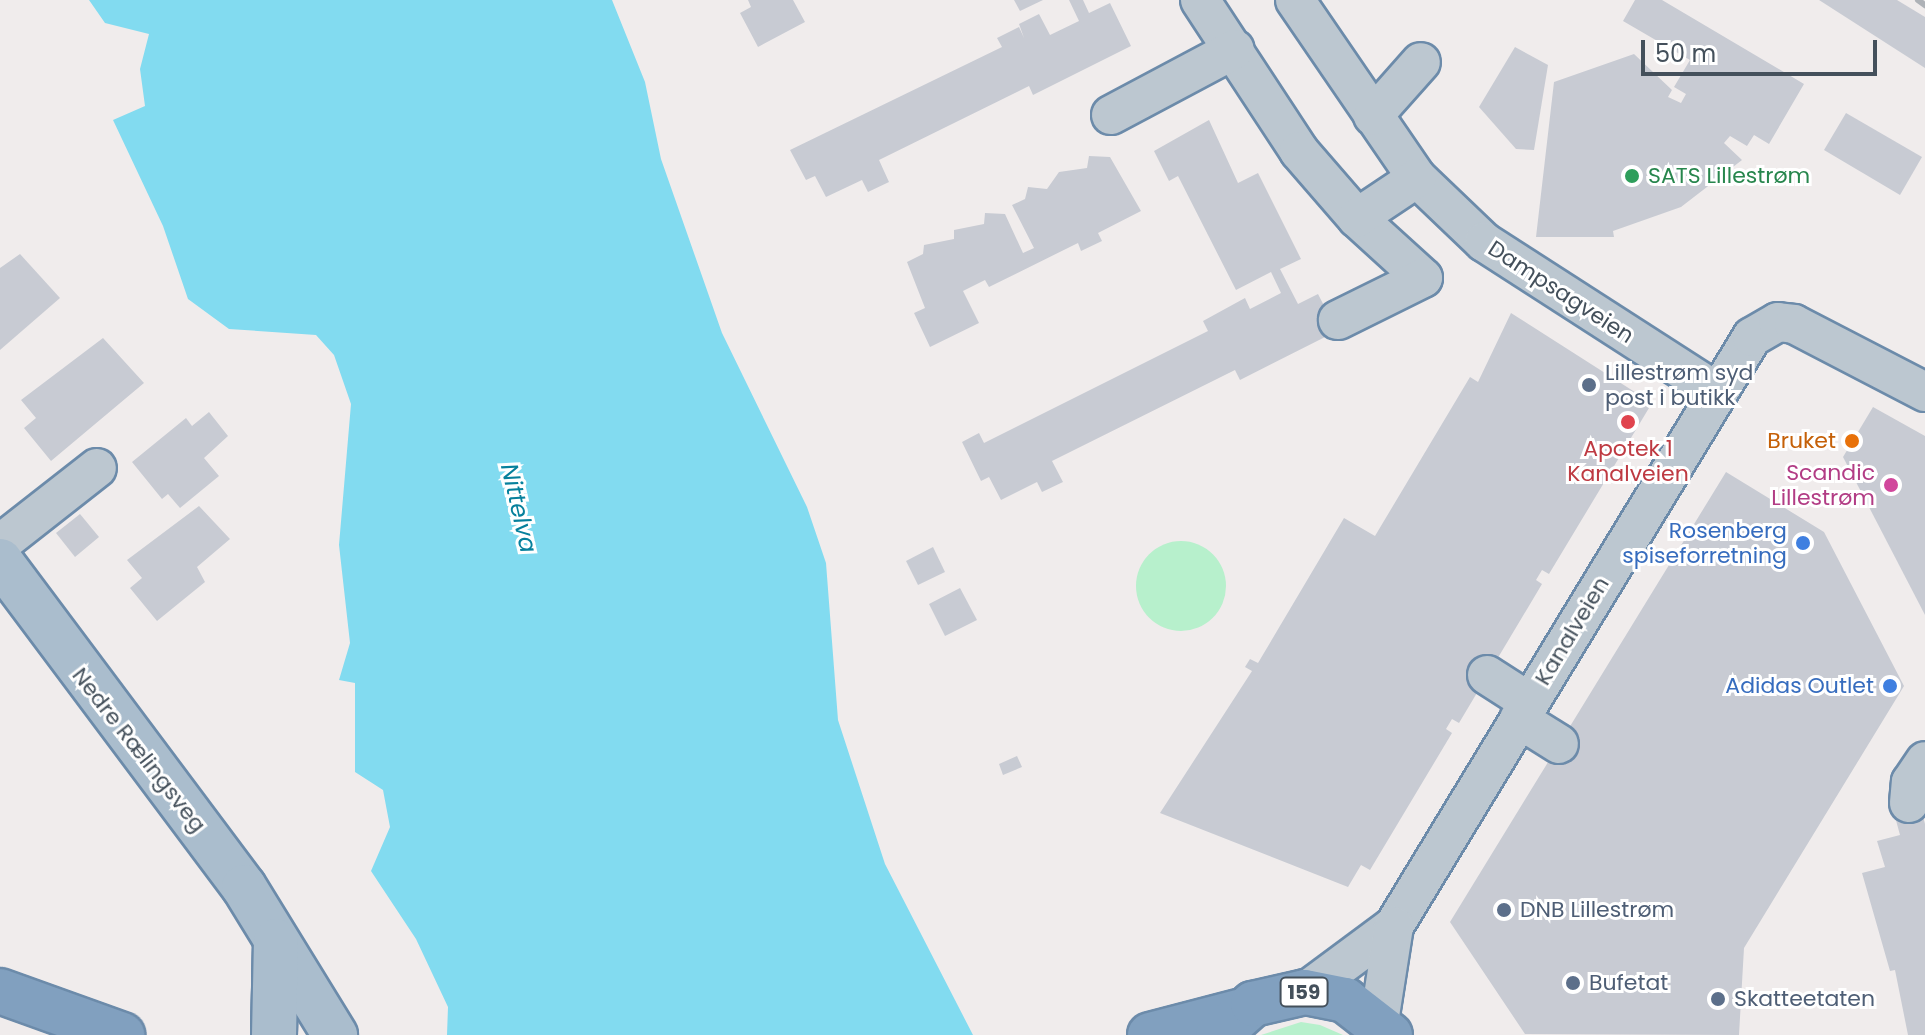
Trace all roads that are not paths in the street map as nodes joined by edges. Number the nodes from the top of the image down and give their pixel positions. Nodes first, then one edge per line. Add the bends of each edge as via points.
1 (1200, 0) edge
2 (1295, 0) edge
3 (1235, 49) junction
4 (1421, 62) dead end
5 (1111, 115) dead end
6 (1373, 116) junction
7 (1417, 178) junction
8 (1357, 218) junction
9 (1338, 320) dead end
10 (1717, 392) junction
11 (1925, 392) edge
12 (97, 468) dead end
13 (0, 544) edge
14 (0, 561) edge
15 (1487, 675) dead end
16 (1524, 710) junction
17 (1559, 744) dead end
18 (1925, 761) edge
19 (1909, 803) dead end
20 (1394, 926) junction
21 (276, 941) junction
22 (0, 991) edge
23 (1305, 992) junction
24 (1230, 1023) edge
25 (1384, 1028) edge
26 (122, 1035) edge
27 (274, 1035) edge
28 (335, 1035) edge
29 (1150, 1035) edge

1 - 3 street
2 - 6 street, Dampsagveien
3 - 5 street
3 - 8 street via 1299,151
4 - 6 street
6 - 7 street, Dampsagveien
7 - 8 street
7 - 10 street, Dampsagveien via 1484,242
8 - 9 street via 1423,278
10 - 11 street, Kanalveien via 1752,337 1778,322 1794,324
10 - 16 street, Kanalveien
12 - 13 street
14 - 21 main road, Nedre Rælingsveg via 111,717 224,859
15 - 16 street
16 - 17 street
16 - 20 street, Kanalveien
18 - 19 street via 1911,782
20 - 23 street, Kanalveien
20 - 25 street, Kanalveien
21 - 27 main road
21 - 28 main road, Nedre Rælingsveg
22 - 26 highway
23 - 24 highway, 159 via 1278,995
23 - 25 highway, 159 via 1345,1000
24 - 29 highway, 159

